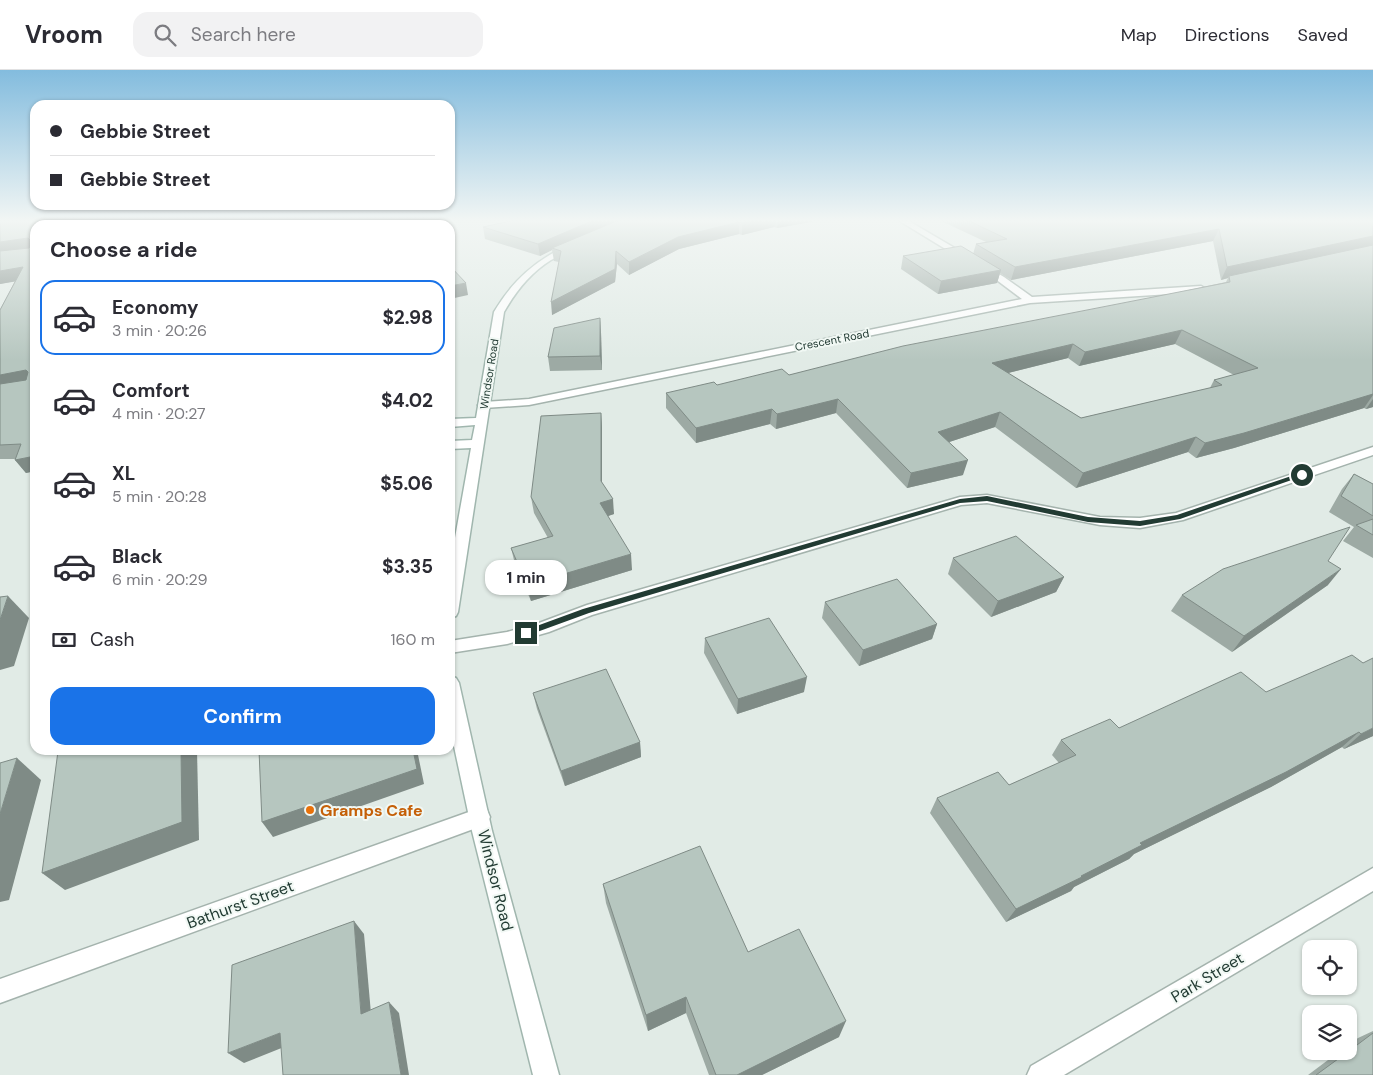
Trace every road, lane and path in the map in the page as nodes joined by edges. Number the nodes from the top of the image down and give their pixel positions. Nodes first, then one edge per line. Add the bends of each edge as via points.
1 (533, 267) edge
2 (981, 267) edge
3 (1207, 288) edge
4 (1030, 300) junction
5 (484, 405) junction
6 (481, 420) junction
7 (455, 423) edge
8 (477, 444) junction
9 (455, 445) edge
10 (1373, 450) edge
11 (455, 581) edge
12 (455, 646) edge
13 (455, 709) edge
14 (480, 817) junction
15 (1373, 879) edge
16 (0, 991) edge
17 (546, 1075) edge
18 (1040, 1075) edge

1 - 5 street, Windsor Road via 502,306 496,323
2 - 4 street
3 - 4 street, Crescent Road
4 - 5 street, Crescent Road via 528,402
5 - 6 street, Windsor Road
6 - 7 street
6 - 8 street, Windsor Road
8 - 9 street
8 - 11 street, Windsor Road
10 - 12 street via 1178,517 1149,522 1100,521 987,498 960,501 586,611 526,633
13 - 14 street, Windsor Road
14 - 16 street, Bathurst Street
14 - 17 street, Windsor Road
15 - 18 street, Park Street

